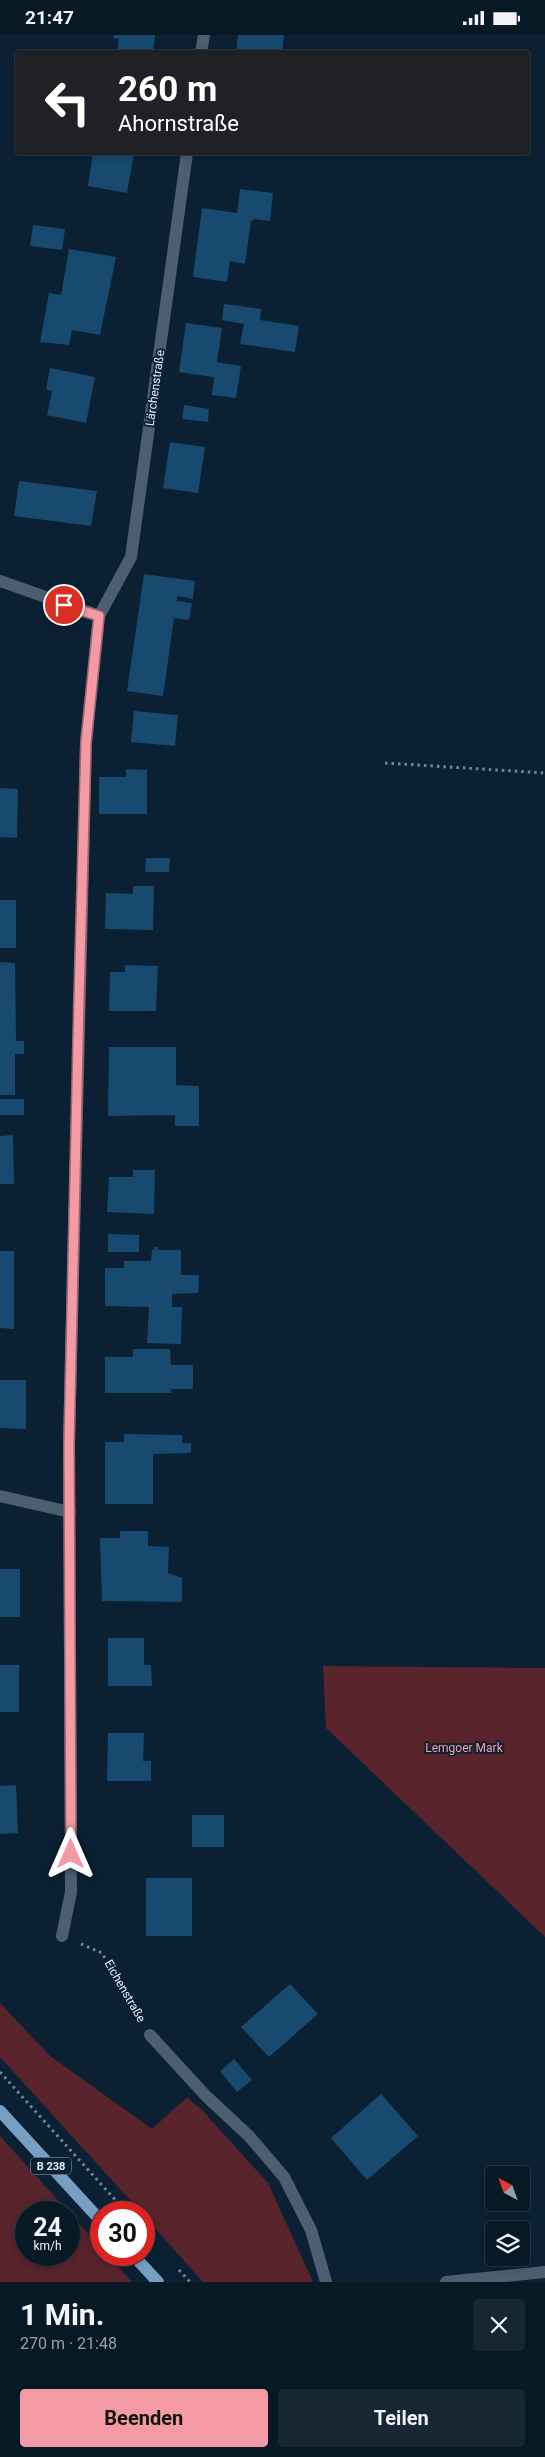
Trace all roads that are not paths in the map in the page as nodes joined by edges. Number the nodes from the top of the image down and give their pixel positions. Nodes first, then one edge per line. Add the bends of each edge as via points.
1 (204, 35) edge
2 (202, 50) edge
3 (187, 155) edge
4 (0, 581) edge
5 (99, 616) junction
6 (0, 1496) edge
7 (70, 1512) junction
8 (62, 1936) road end
9 (150, 2035) road end
10 (0, 2111) edge
11 (90, 2209) edge
12 (143, 2266) edge
13 (545, 2272) edge
14 (158, 2282) edge
15 (326, 2282) edge
16 (446, 2282) edge

1 - 2 street
3 - 5 street, Lärchenstraße via 131,557
4 - 5 street
5 - 7 street via 86,752
6 - 7 street
7 - 8 street via 71,1893
9 - 15 street, Eichenstraße via 284,2177 311,2231
10 - 11 main road, B 238
12 - 14 main road
13 - 16 street

